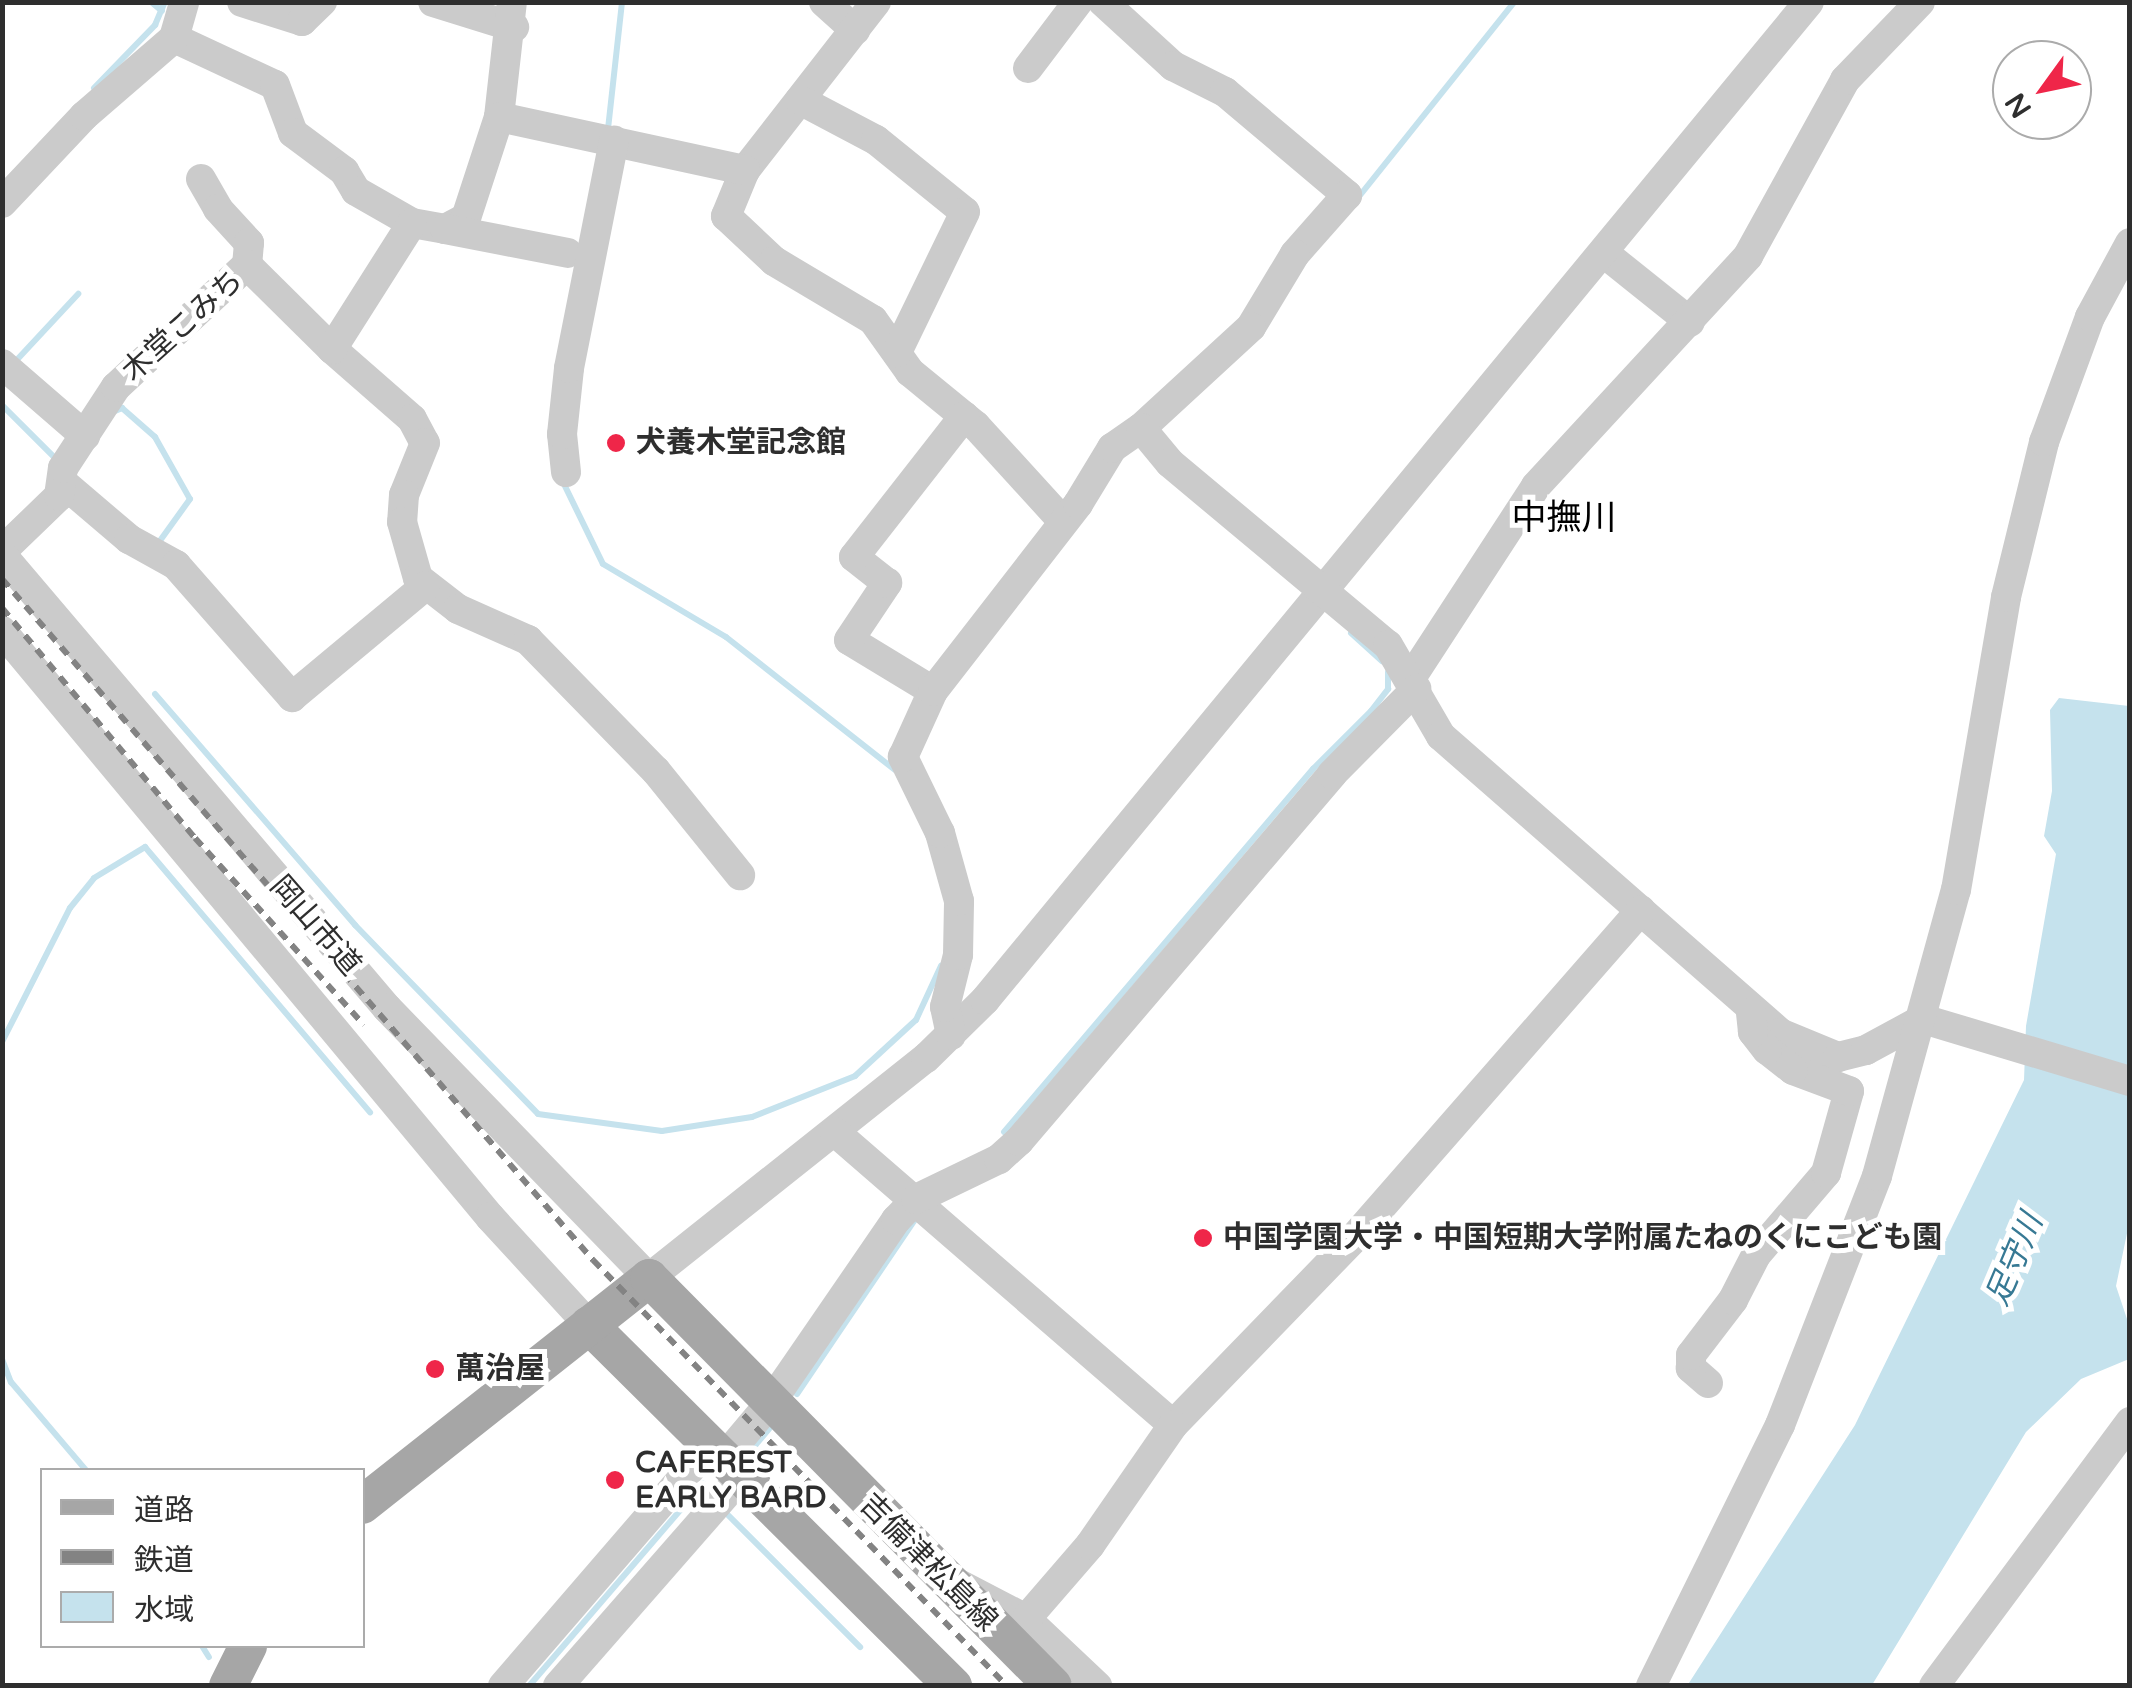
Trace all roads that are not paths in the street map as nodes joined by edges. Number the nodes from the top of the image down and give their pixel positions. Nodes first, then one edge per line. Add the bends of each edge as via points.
1 (242, 2) edge
2 (322, 2) edge
3 (433, 2) edge
4 (824, 2) edge
5 (876, 2) edge
6 (1078, 2) edge
7 (1103, 2) edge
8 (1809, 2) edge
9 (1920, 2) edge
10 (183, 3) edge
11 (513, 15) edge
12 (855, 30) junction
13 (174, 38) junction
14 (1028, 68) dead end
15 (800, 100) junction
16 (499, 117) junction
17 (609, 139) junction
18 (745, 170) junction
19 (201, 179) dead end
20 (2, 203) edge
21 (412, 223) junction
22 (444, 228) junction
23 (2130, 243) edge
24 (568, 253) dead end
25 (1604, 253) junction
26 (246, 265) junction
27 (1690, 322) junction
28 (332, 349) junction
29 (897, 352) junction
30 (7, 368) edge
31 (964, 416) junction
32 (1144, 434) junction
33 (85, 436) junction
34 (64, 471) junction
35 (566, 472) dead end
36 (1061, 519) junction
37 (2, 553) edge
38 (425, 586) junction
39 (1320, 595) junction
40 (2, 631) edge
41 (1414, 683) junction
42 (933, 691) junction
43 (740, 875) dead end
44 (1641, 910) junction
45 (1750, 1006) junction
46 (1927, 1021) junction
47 (951, 1035) junction
48 (2130, 1081) edge
49 (835, 1132) junction
50 (916, 1198) junction
51 (649, 1278) junction
52 (589, 1325) junction
53 (1708, 1383) dead end
54 (771, 1402) junction
55 (2130, 1422) edge
56 (1173, 1425) junction
57 (723, 1477) junction
58 (365, 1503) edge
59 (943, 1578) junction
60 (1026, 1619) junction
61 (247, 1648) edge
62 (938, 1677) edge
63 (228, 1686) edge
64 (502, 1686) edge
65 (558, 1686) edge
66 (1053, 1686) edge
67 (1096, 1686) edge
68 (1651, 1686) edge
69 (1934, 1686) edge

1 - 2 street via 302,21
3 - 11 street
4 - 12 street
5 - 12 street
6 - 14 street
7 - 32 street via 1173,66 1224,92 1347,196 1295,254 1251,327
8 - 25 street
9 - 27 street via 1845,80 1748,256
10 - 13 street
11 - 16 street
12 - 15 street
13 - 20 street via 84,116
13 - 21 street via 275,85 293,133 344,171 356,191
15 - 18 street
15 - 29 street via 876,140 965,212
16 - 17 street
16 - 22 street via 466,218
17 - 18 street
17 - 35 street via 569,368 562,434
18 - 29 street via 728,199 732,228 873,320
19 - 26 street via 249,243
21 - 22 street
21 - 28 street
22 - 24 street
23 - 46 street via 2090,316 2044,442 2006,597
25 - 27 street
25 - 39 street
26 - 28 street, 木堂こみち
26 - 33 street, 木堂こみち via 116,387
27 - 41 street via 1536,486
28 - 38 street, 木堂こみち via 412,419 425,443 404,495 402,522
29 - 31 street via 910,372
30 - 33 street
31 - 36 street
31 - 42 street via 854,557 887,583 849,640
32 - 36 street via 1112,448
32 - 39 street
33 - 34 street, 木堂こみち
34 - 37 street, 木堂こみち via 58,496
34 - 38 street via 129,538 176,566 292,697
36 - 42 street
37 - 51 street, 岡山市道 via 387,1008
38 - 43 street via 458,609 528,640 656,770
39 - 41 street via 1388,645
39 - 47 street via 1044,933
40 - 52 street, 岡山市道 via 490,1217
41 - 44 street via 1441,736
41 - 50 street via 1019,1141 999,1158
42 - 47 street via 903,757 940,833 960,901 958,955 945,1007
44 - 45 street
44 - 56 street via 1353,1239
45 - 46 street via 1780,1033 1838,1057
45 - 53 street via 1753,1032 1767,1050 1793,1070 1849,1091 1826,1173 1756,1255 1734,1300 1691,1355 1691,1368
46 - 48 street
46 - 68 street via 1818,1338
47 - 49 street
49 - 50 street
49 - 51 street
50 - 54 street
50 - 56 street
51 - 52 main road
51 - 54 main road, 吉備津松島線
52 - 57 main road
52 - 58 main road
54 - 57 street
54 - 59 main road, 吉備津松島線
55 - 69 street
56 - 60 street via 1090,1546
57 - 62 main road
57 - 64 street
57 - 65 street
59 - 60 street via 978,1588
59 - 66 main road, 吉備津松島線
60 - 67 street
61 - 63 main road

